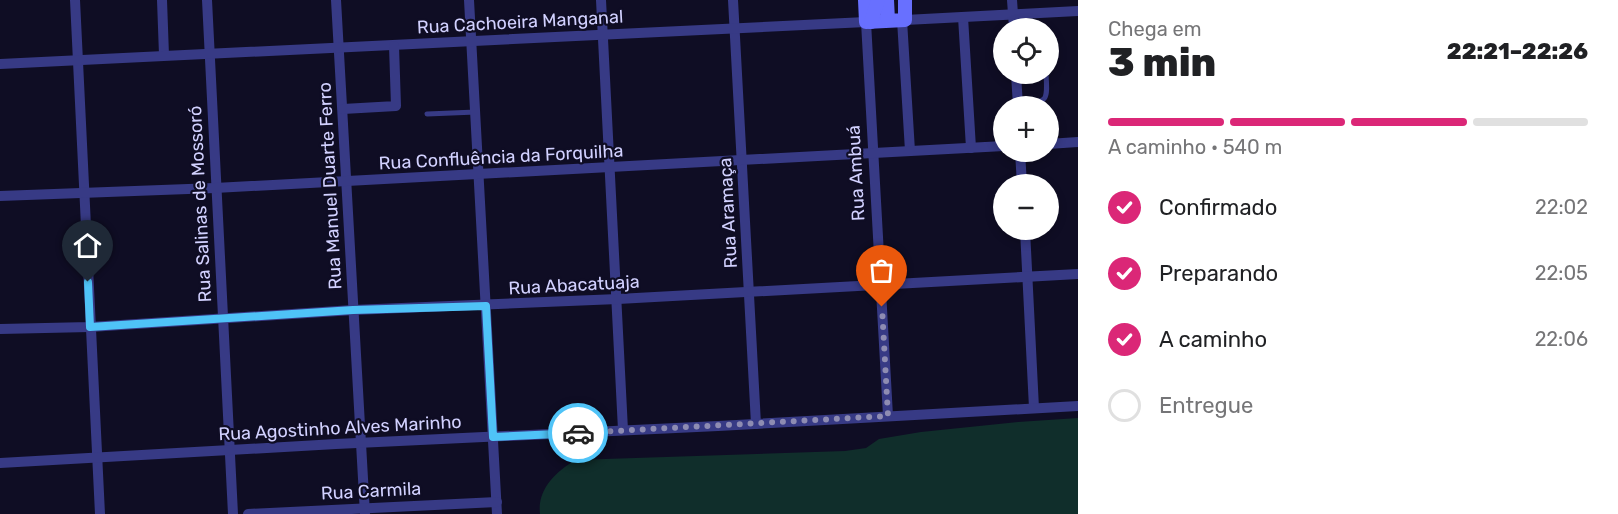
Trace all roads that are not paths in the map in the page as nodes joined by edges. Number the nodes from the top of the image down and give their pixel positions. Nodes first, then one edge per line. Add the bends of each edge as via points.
1 (75, 0) edge
2 (162, 0) edge
3 (207, 0) edge
4 (336, 0) edge
5 (469, 0) edge
6 (602, 0) edge
7 (733, 0) edge
8 (865, 0) edge
9 (904, 0) edge
10 (1012, 0) edge
11 (884, 1) edge
12 (1078, 11) edge
13 (1013, 14) junction
14 (963, 17) junction
15 (1013, 18) edge
16 (899, 20) junction
17 (869, 22) junction
18 (735, 28) junction
19 (604, 35) junction
20 (472, 42) junction
21 (394, 46) junction
22 (340, 49) junction
23 (210, 54) junction
24 (164, 55) junction
25 (77, 59) junction
26 (0, 64) edge
27 (343, 109) junction
28 (476, 112) junction
29 (427, 114) dead end
30 (1078, 142) edge
31 (1059, 143) edge
32 (993, 147) edge
33 (972, 148) junction
34 (910, 151) junction
35 (873, 153) junction
36 (741, 161) junction
37 (610, 168) junction
38 (479, 175) junction
39 (347, 181) junction
40 (215, 188) junction
41 (85, 193) junction
42 (0, 196) edge
43 (1025, 240) edge
44 (1078, 274) edge
45 (1027, 277) junction
46 (880, 285) junction
47 (749, 292) junction
48 (618, 299) junction
49 (486, 306) junction
50 (353, 310) junction
51 (222, 318) junction
52 (90, 327) junction
53 (0, 329) edge
54 (1078, 406) edge
55 (1034, 408) junction
56 (888, 416) junction
57 (756, 424) junction
58 (623, 430) junction
59 (493, 437) junction
60 (361, 443) junction
61 (229, 450) junction
62 (97, 457) junction
63 (0, 463) edge
64 (497, 502) junction
65 (365, 511) edge
66 (100, 514) edge
67 (233, 514) edge
68 (248, 514) edge
69 (497, 514) edge

1 - 25 street
2 - 24 street
3 - 23 street, Rua Salinas de Mossoró
4 - 22 street, Rua Manuel Duarte Ferro
5 - 20 street
6 - 19 street
7 - 18 street, Rua Aramaça
8 - 17 street, Rua Ambuá
9 - 16 street
10 - 13 street
11 - 16 street
11 - 17 street
12 - 13 street, Rua Cachoeira Manganal
13 - 14 street, Rua Cachoeira Manganal
13 - 15 street
14 - 16 street, Rua Cachoeira Manganal
14 - 33 street
16 - 17 street, Rua Cachoeira Manganal
16 - 34 street
17 - 18 street, Rua Cachoeira Manganal
17 - 35 street, Rua Ambuá
18 - 19 street, Rua Cachoeira Manganal
18 - 36 street, Rua Aramaça
19 - 20 street, Rua Cachoeira Manganal
19 - 37 street
20 - 21 street, Rua Cachoeira Manganal
20 - 28 street
21 - 22 street, Rua Cachoeira Manganal
21 - 27 street via 396,106
22 - 23 street, Rua Cachoeira Manganal
22 - 27 street, Rua Manuel Duarte Ferro
23 - 24 street, Rua Cachoeira Manganal
23 - 40 street, Rua Salinas de Mossoró
24 - 25 street, Rua Cachoeira Manganal
25 - 26 street, Rua Cachoeira Manganal
25 - 41 street
27 - 39 street, Rua Manuel Duarte Ferro
28 - 29 lane
28 - 38 street
30 - 31 street
32 - 33 street, Rua Confluência da Forquilha
33 - 34 street, Rua Confluência da Forquilha
34 - 35 street, Rua Confluência da Forquilha
35 - 36 street, Rua Confluência da Forquilha
35 - 46 street, Rua Ambuá
36 - 37 street, Rua Confluência da Forquilha
36 - 47 street, Rua Aramaça
37 - 38 street, Rua Confluência da Forquilha
37 - 48 street
38 - 39 street, Rua Confluência da Forquilha
38 - 49 street
39 - 40 street, Rua Confluência da Forquilha
39 - 50 street, Rua Manuel Duarte Ferro
40 - 41 street, Rua Confluência da Forquilha
40 - 51 street, Rua Salinas de Mossoró
41 - 42 street, Rua Confluência da Forquilha
41 - 52 street
43 - 45 street
44 - 45 street, Rua Abacatuaja
45 - 46 street, Rua Abacatuaja
45 - 55 street
46 - 47 street, Rua Abacatuaja
46 - 56 street, Rua Ambuá
47 - 48 street, Rua Abacatuaja
47 - 57 street, Rua Aramaça
48 - 49 street, Rua Abacatuaja
48 - 58 street
49 - 50 street, Rua Abacatuaja
49 - 59 street
50 - 51 street, Rua Abacatuaja
50 - 60 street, Rua Manuel Duarte Ferro
51 - 52 street, Rua Abacatuaja
51 - 61 street, Rua Salinas de Mossoró
52 - 53 street, Rua Abacatuaja
52 - 62 street
54 - 55 street, Rua Agostinho Alves Marinho
55 - 56 street, Rua Agostinho Alves Marinho
56 - 57 street, Rua Agostinho Alves Marinho
57 - 58 street, Rua Agostinho Alves Marinho
58 - 59 street, Rua Agostinho Alves Marinho
59 - 60 street, Rua Agostinho Alves Marinho
59 - 64 street
60 - 61 street, Rua Agostinho Alves Marinho
60 - 65 street, Rua Manuel Duarte Ferro
61 - 62 street, Rua Agostinho Alves Marinho
61 - 67 street, Rua Salinas de Mossoró
62 - 63 street, Rua Agostinho Alves Marinho
62 - 66 street
64 - 65 street, Rua Carmila
64 - 69 street
65 - 68 street, Rua Carmila

